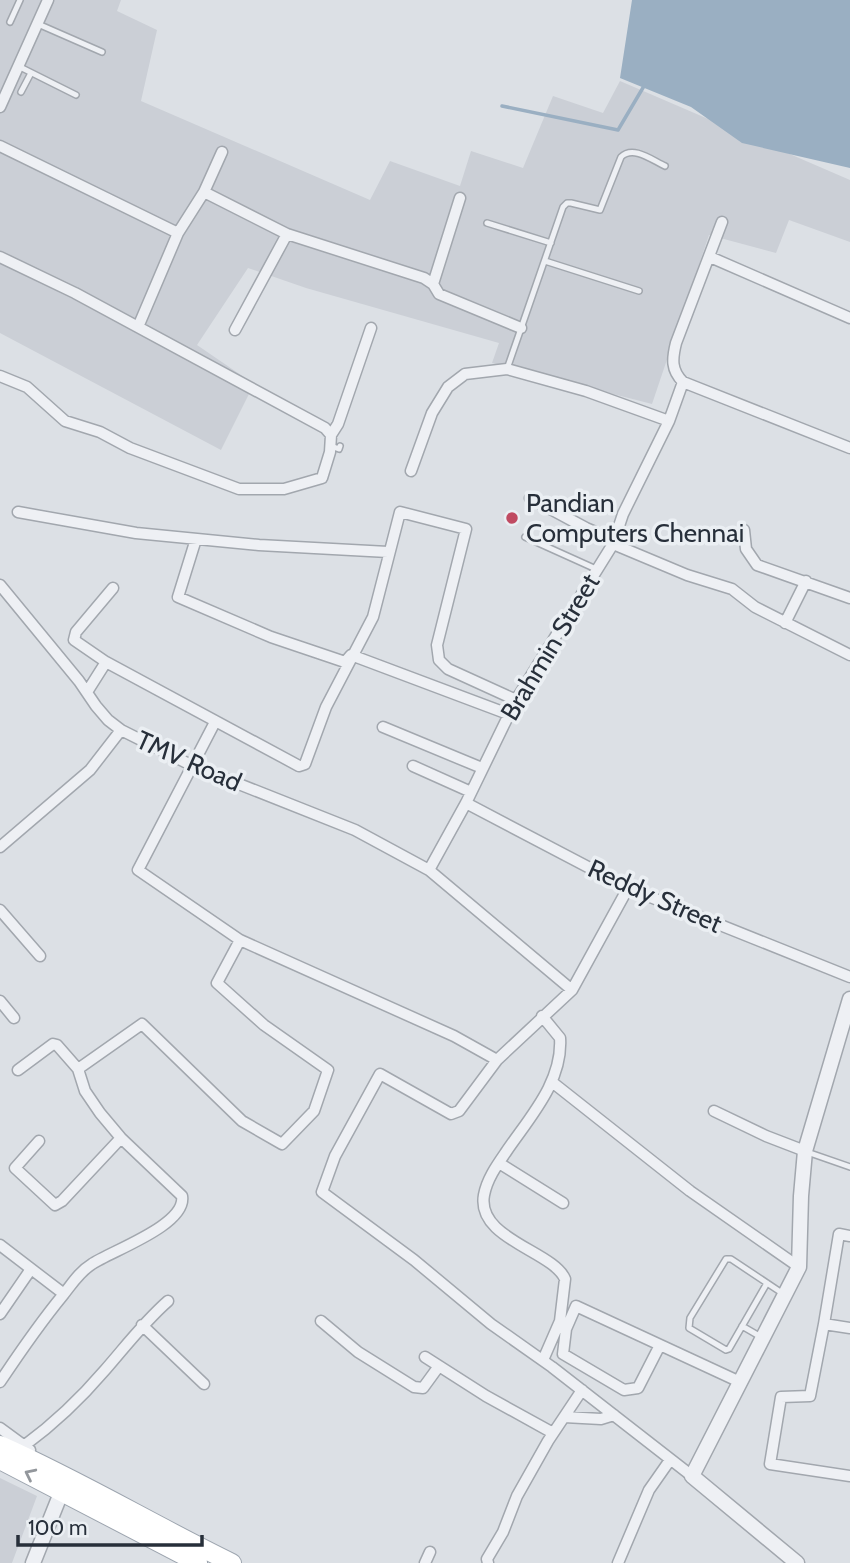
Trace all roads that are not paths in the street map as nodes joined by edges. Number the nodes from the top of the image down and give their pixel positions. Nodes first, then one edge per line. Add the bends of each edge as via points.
1 (20, 0) edge
2 (44, 1) edge
3 (10, 22) dead end
4 (38, 24) junction
5 (102, 52) dead end
6 (18, 66) junction
7 (31, 73) junction
8 (21, 92) dead end
9 (76, 95) dead end
10 (0, 107) edge
11 (0, 145) edge
12 (222, 152) dead end
13 (665, 166) dead end
14 (204, 192) junction
15 (460, 198) dead end
16 (722, 222) dead end
17 (488, 223) dead end
18 (178, 233) junction
19 (287, 234) junction
20 (551, 243) junction
21 (0, 257) edge
22 (710, 257) junction
23 (545, 261) junction
24 (433, 285) junction
25 (639, 291) dead end
26 (850, 318) edge
27 (138, 327) junction
28 (372, 328) dead end
29 (521, 328) junction
30 (235, 330) dead end
31 (507, 369) junction
32 (0, 376) edge
33 (683, 382) junction
34 (669, 421) junction
35 (335, 446) junction
36 (850, 448) edge
37 (411, 471) dead end
38 (530, 498) dead end
39 (18, 512) dead end
40 (744, 530) dead end
41 (525, 537) dead end
42 (196, 539) junction
43 (614, 542) junction
44 (388, 552) junction
45 (597, 570) junction
46 (806, 581) junction
47 (0, 585) edge
48 (113, 588) dead end
49 (850, 598) edge
50 (785, 624) junction
51 (351, 655) junction
52 (850, 655) edge
53 (106, 662) junction
54 (87, 692) junction
55 (516, 700) junction
56 (508, 714) junction
57 (215, 722) junction
58 (383, 727) dead end
59 (121, 730) junction
60 (191, 765) junction
61 (413, 766) dead end
62 (482, 768) junction
63 (468, 797) junction
64 (0, 847) edge
65 (429, 870) junction
66 (628, 888) junction
67 (0, 910) edge
68 (240, 940) junction
69 (40, 956) dead end
70 (850, 977) edge
71 (572, 990) junction
72 (850, 999) edge
73 (0, 1001) edge
74 (542, 1016) junction
75 (15, 1018) dead end
76 (497, 1059) junction
77 (78, 1069) junction
78 (18, 1070) dead end
79 (551, 1082) junction
80 (714, 1111) dead end
81 (121, 1138) junction
82 (39, 1141) dead end
83 (805, 1151) junction
84 (499, 1163) junction
85 (850, 1167) edge
86 (564, 1203) dead end
87 (850, 1236) edge
88 (0, 1245) edge
89 (799, 1267) junction
90 (31, 1269) junction
91 (767, 1283) junction
92 (64, 1294) junction
93 (785, 1295) junction
94 (168, 1301) dead end
95 (0, 1314) edge
96 (321, 1321) dead end
97 (824, 1324) junction
98 (142, 1325) junction
99 (742, 1326) junction
100 (850, 1328) edge
101 (763, 1338) junction
102 (660, 1345) junction
103 (425, 1357) dead end
104 (543, 1360) junction
105 (439, 1366) junction
106 (0, 1382) edge
107 (740, 1382) junction
108 (205, 1384) dead end
109 (582, 1390) junction
110 (614, 1415) junction
111 (564, 1417) junction
112 (0, 1428) edge
113 (553, 1433) junction
114 (0, 1445) edge
115 (29, 1452) junction
116 (670, 1460) junction
117 (0, 1461) edge
118 (692, 1476) junction
119 (850, 1476) edge
120 (65, 1484) junction
121 (33, 1563) edge
122 (198, 1563) edge
123 (232, 1563) edge
124 (488, 1563) edge
125 (618, 1563) edge
126 (797, 1563) edge

1 - 3 lane
2 - 4 street
4 - 5 lane
4 - 6 street
6 - 7 lane
6 - 10 street
7 - 8 lane
7 - 9 lane
11 - 18 street
12 - 14 street
13 - 20 lane via 633,151 626,153 600,210 567,203
14 - 18 street
14 - 19 street
15 - 24 street
16 - 22 street
17 - 20 lane
18 - 27 street
19 - 24 street via 424,278
19 - 30 street
20 - 23 lane
21 - 27 street
22 - 26 street
22 - 33 street via 672,360 675,374
23 - 25 lane
23 - 29 lane
24 - 29 street via 439,294
27 - 35 street via 325,428
28 - 35 street
29 - 31 lane
31 - 34 street
31 - 37 street via 465,374 448,387 432,413
32 - 35 street via 27,387 65,421 239,489 284,489 322,478
33 - 34 street, Brahmin Street
33 - 36 street
34 - 43 street, Brahmin Street
38 - 43 street
39 - 42 street
40 - 46 street via 746,549 757,565
41 - 45 lane
42 - 44 street
42 - 51 street via 178,597 333,658 345,662
43 - 45 street, Brahmin Street
43 - 50 street via 687,575 732,589
44 - 51 street via 373,617
44 - 55 street via 400,512 466,529 437,645 439,660 448,669
45 - 55 street, Brahmin Street
46 - 49 street
46 - 50 street
47 - 54 street, TMV Road
48 - 53 street via 74,636
50 - 52 street
51 - 56 street
51 - 57 street via 303,765 294,765
53 - 54 street
53 - 57 street
54 - 59 street, TMV Road
55 - 56 street, Brahmin Street
56 - 62 street, Brahmin Street
57 - 60 street
58 - 62 street
59 - 60 street, TMV Road
59 - 64 street via 90,771
60 - 65 street, TMV Road via 355,830
60 - 68 street via 138,870
61 - 63 street, Reddy Street
62 - 63 street, Brahmin Street
63 - 65 street, Brahmin Street
63 - 66 street, Reddy Street
65 - 71 street, TMV Road
66 - 70 street, Reddy Street
66 - 71 street
67 - 69 street
68 - 76 street
68 - 77 street via 217,983 264,1025 328,1070 314,1111 282,1144 242,1121 142,1024
71 - 74 street
72 - 83 street
73 - 75 street
74 - 76 street
74 - 79 street via 560,1038 559,1064
76 - 104 street via 459,1111 451,1114 380,1074 335,1156 322,1192
77 - 78 street via 52,1044
77 - 81 street via 85,1091
79 - 84 street
79 - 89 street via 690,1191
80 - 83 street
81 - 82 street via 55,1205 15,1168
81 - 92 street via 182,1196 182,1205 161,1226 90,1264
83 - 85 lane
83 - 89 street
84 - 86 street
84 - 104 street via 484,1196 491,1222 565,1279 559,1321
87 - 97 street via 839,1234
88 - 90 street
89 - 93 street
90 - 92 street
90 - 95 street
91 - 93 lane
91 - 99 lane
91 - 99 lane via 726,1259 688,1324 726,1350
92 - 106 street
93 - 101 street
94 - 98 street
96 - 105 street via 358,1352 414,1387 423,1388
97 - 100 street
97 - 119 street via 810,1396 781,1397 769,1464
98 - 108 street
98 - 115 street
99 - 101 lane
101 - 107 street
102 - 102 street via 576,1306 566,1329 563,1354 624,1390 633,1390
102 - 107 street
103 - 105 street
104 - 109 street
105 - 113 street
107 - 118 street
109 - 110 street
109 - 111 street
110 - 111 street
110 - 116 street
111 - 113 street
112 - 115 street
113 - 124 street via 512,1504
114 - 115 main road
115 - 120 main road
116 - 118 street
116 - 125 street via 649,1490
120 -> 117 main road
118 - 126 street
120 - 121 street
120 - 122 main road
120 - 123 main road

